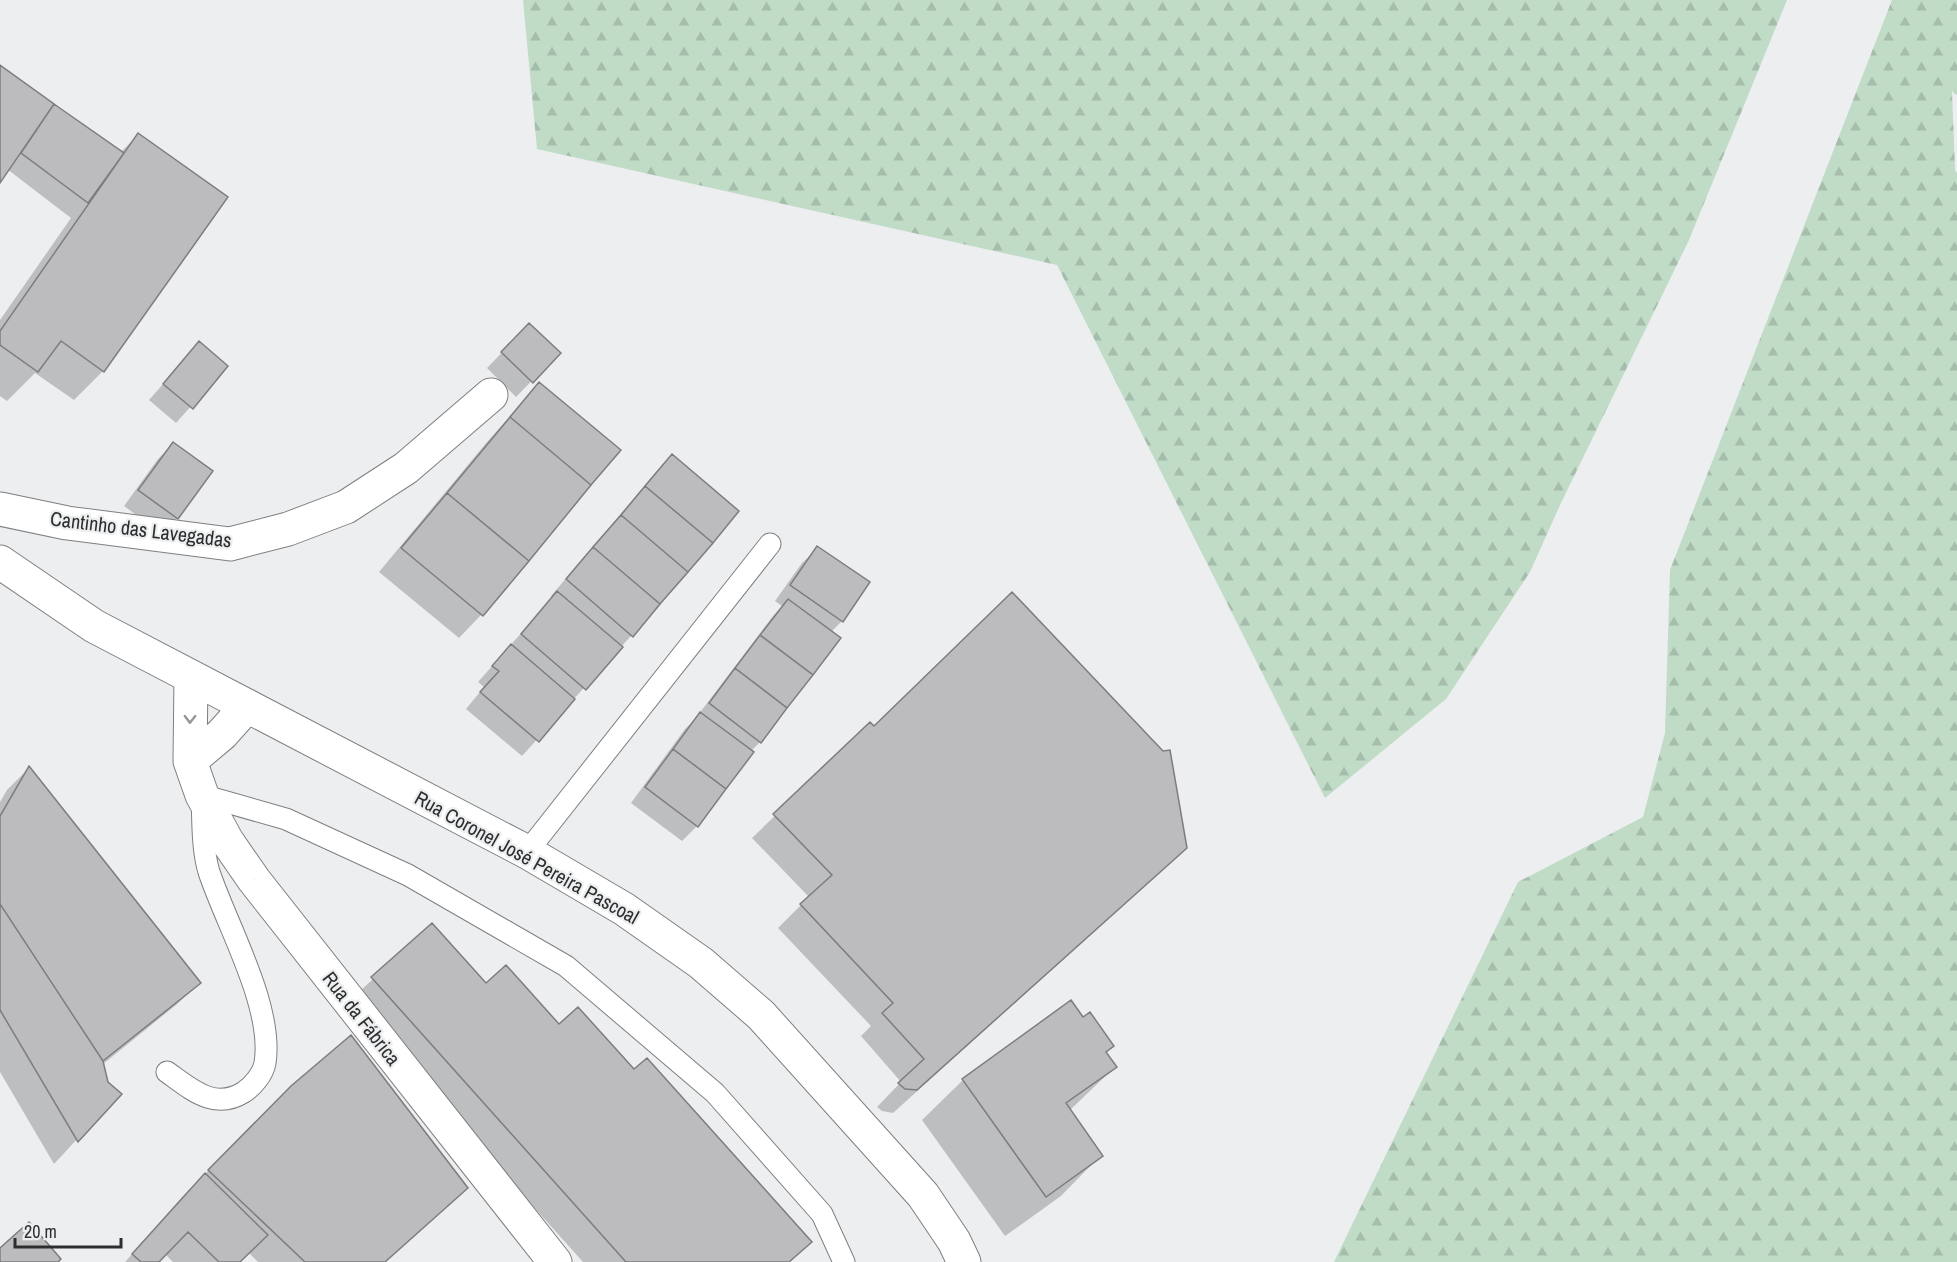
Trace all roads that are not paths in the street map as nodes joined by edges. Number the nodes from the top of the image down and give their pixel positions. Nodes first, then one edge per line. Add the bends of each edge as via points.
1 (491, 395) dead end
2 (0, 509) edge
3 (770, 544) dead end
4 (0, 562) edge
5 (191, 677) junction
6 (247, 706) junction
7 (190, 761) junction
8 (202, 795) junction
9 (526, 852) junction
10 (167, 1072) dead end
11 (555, 1262) edge
12 (844, 1262) edge
13 (964, 1262) edge

1 - 2 street, Cantinho das Lavegadas via 406,468 346,507 288,529 230,544 67,523
3 - 9 lane
4 - 5 street, Rua Coronel José Pereira Pascoal via 94,626
5 - 6 street, Rua Coronel José Pereira Pascoal
5 -> 7 street, Rua da Fábrica
6 - 7 street
6 - 9 street, Rua Coronel José Pereira Pascoal
7 - 8 street, Rua da Fábrica
8 - 10 lane via 209,870 262,1011 265,1065 248,1089 234,1098 199,1095
8 - 11 street, Rua da Fábrica via 226,841 254,880
8 - 12 lane via 286,819 398,870 566,966 715,1093 822,1214
9 - 13 street, Rua Coronel José Pereira Pascoal via 634,915 701,963 761,1015 923,1195

